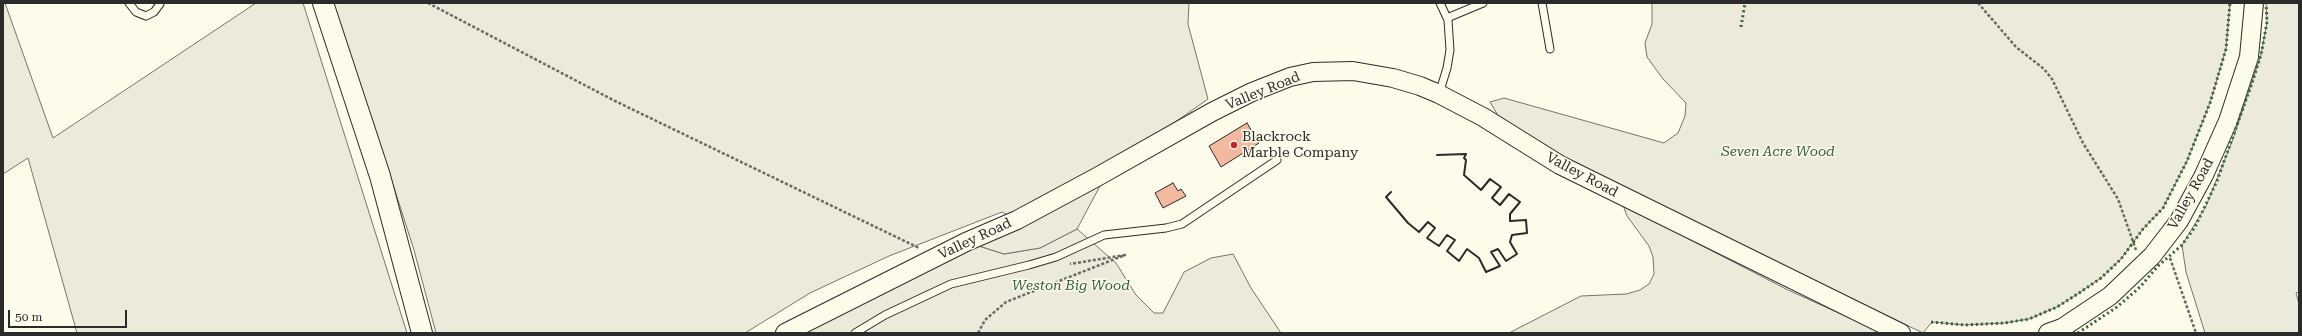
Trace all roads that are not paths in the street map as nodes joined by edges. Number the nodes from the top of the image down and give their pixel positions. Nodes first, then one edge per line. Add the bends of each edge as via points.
1 (129, 3) edge
2 (323, 3) edge
3 (1440, 3) edge
4 (1483, 3) edge
5 (1542, 3) edge
6 (2254, 3) edge
7 (160, 4) edge
8 (1447, 18) junction
9 (1550, 49) dead end
10 (1439, 94) junction
11 (1277, 160) dead end
12 (422, 333) edge
13 (785, 333) edge
14 (855, 333) edge
15 (1901, 333) edge
16 (2048, 333) edge

1 - 7 lane via 136,12 146,16 154,12
2 - 12 main road via 380,176
3 - 8 lane
4 - 8 lane
5 - 9 lane
6 - 16 street, Valley Road via 2250,57 2228,121 2189,203 2164,242 2110,296 2062,328
8 - 10 lane via 1449,58
10 - 13 street, Valley Road via 1420,86 1368,72 1313,72 1290,77 1212,112 1030,213
10 - 15 street, Valley Road via 1483,117 1560,165
11 - 14 lane via 1182,224 1104,235 1029,266 951,284 885,314

